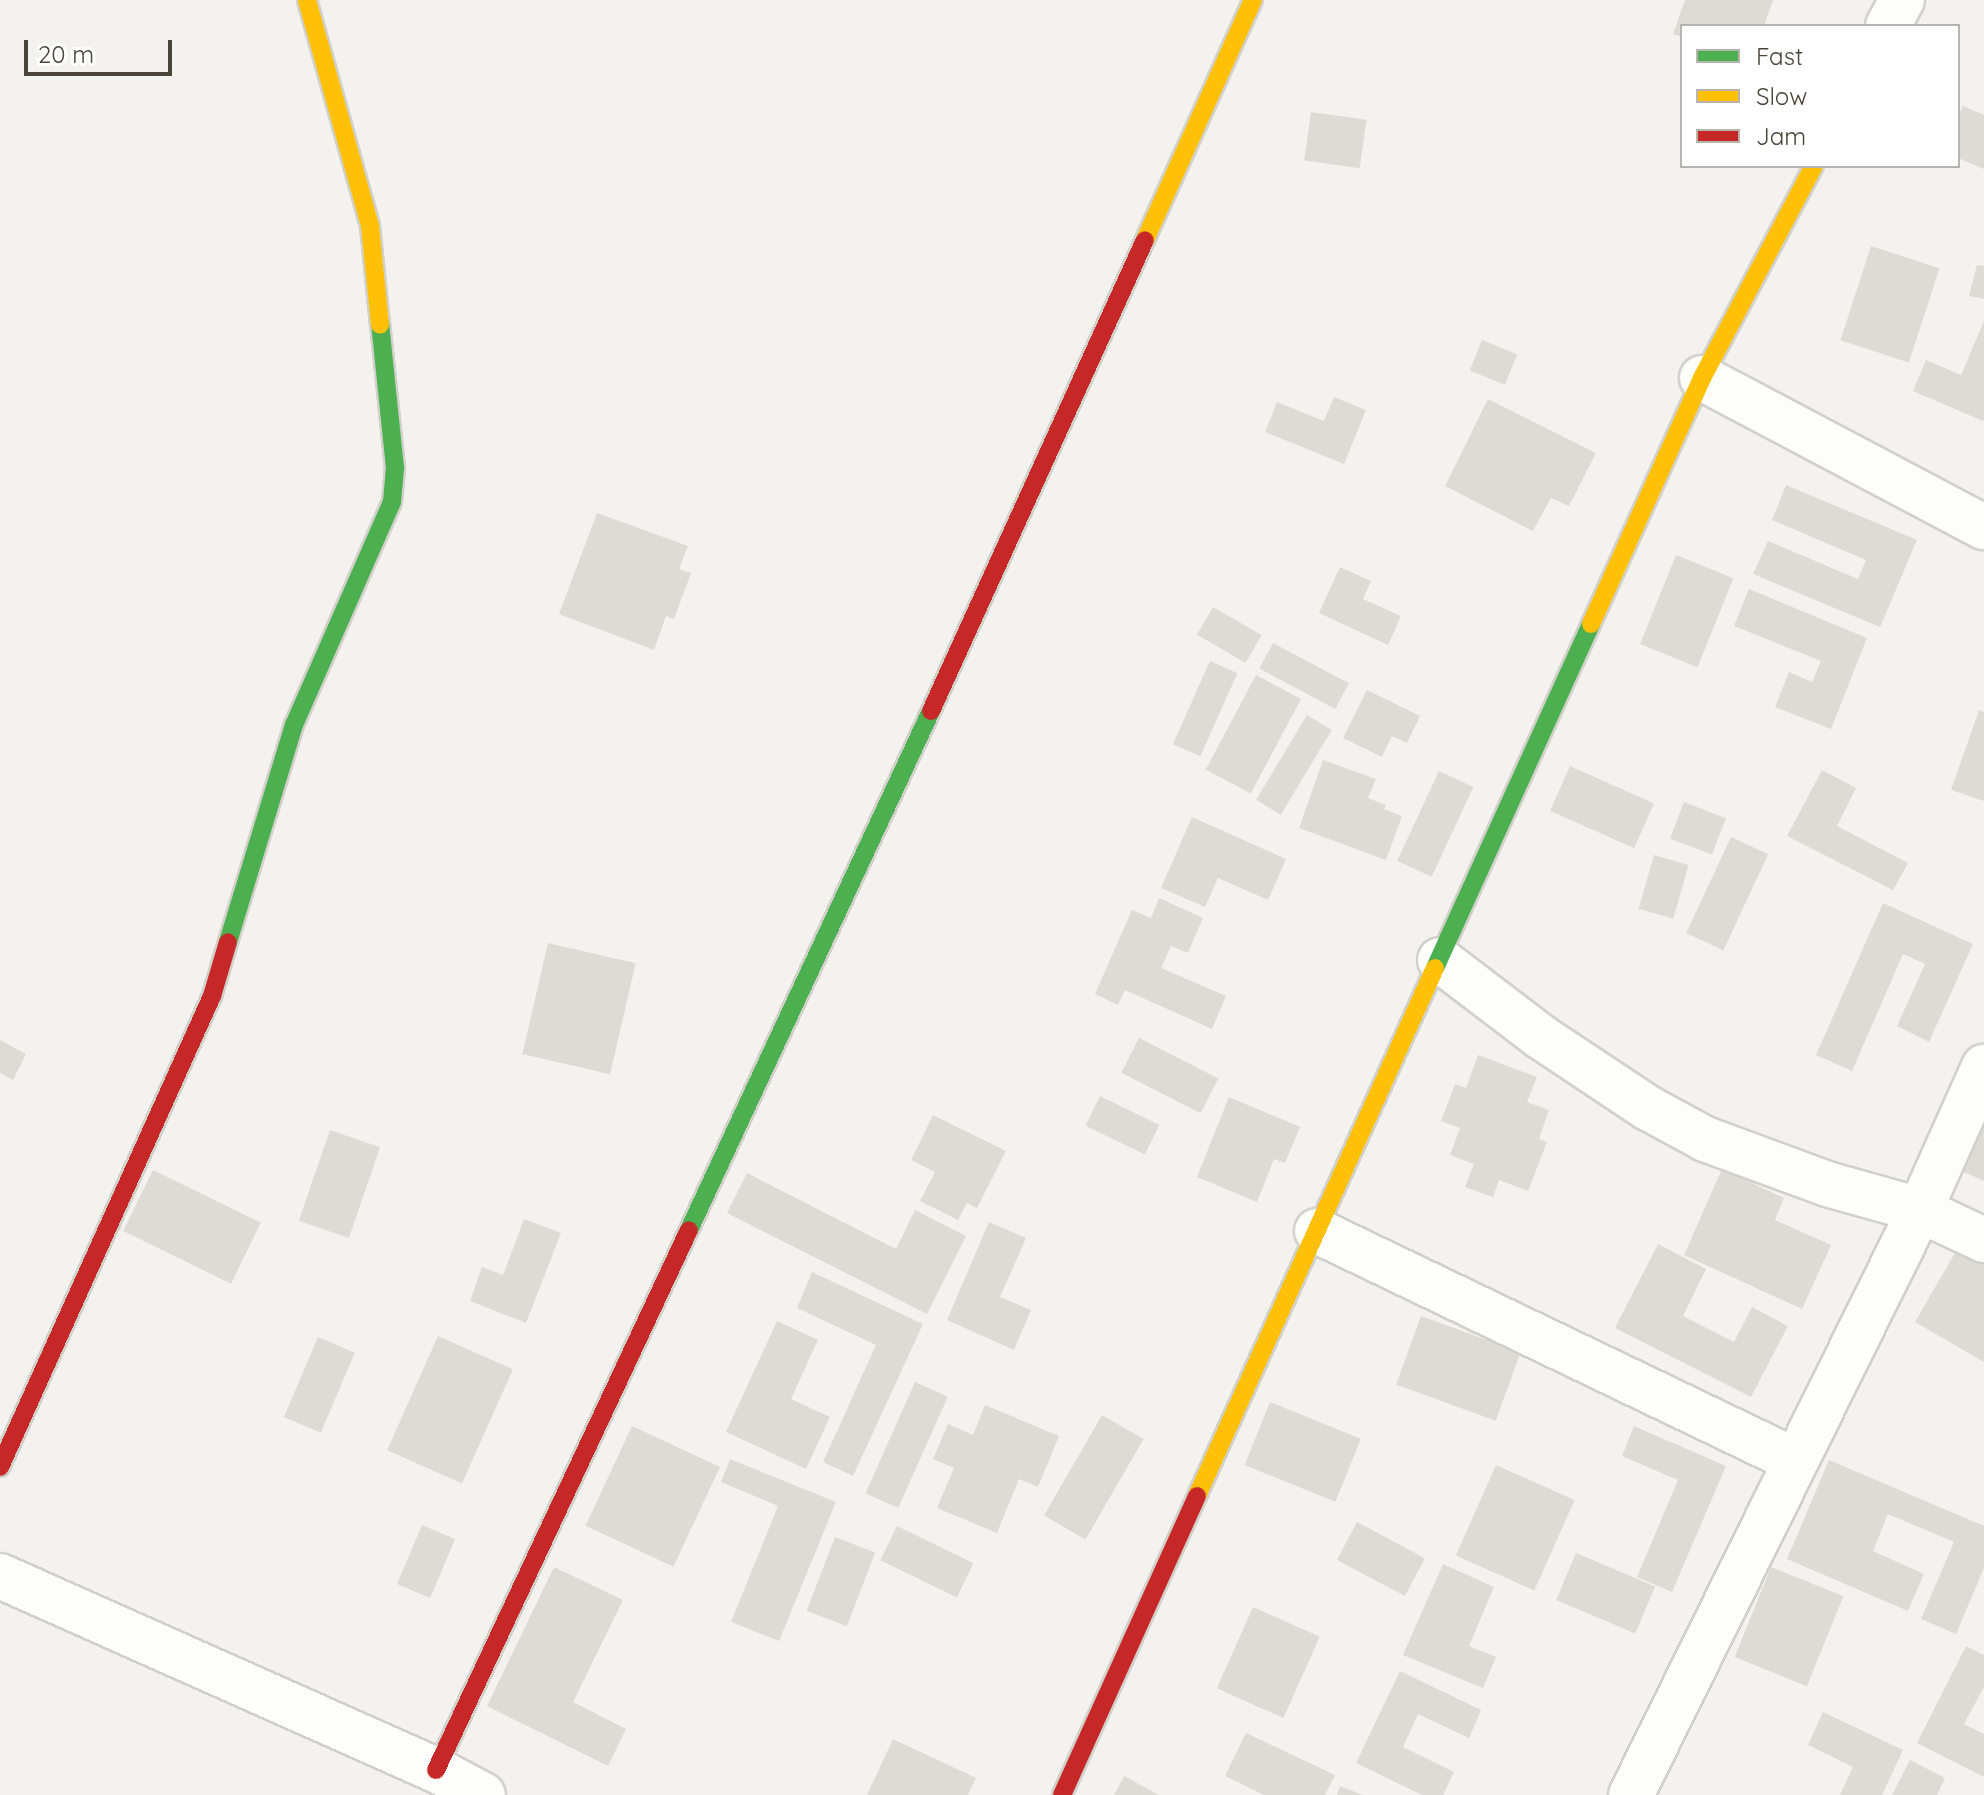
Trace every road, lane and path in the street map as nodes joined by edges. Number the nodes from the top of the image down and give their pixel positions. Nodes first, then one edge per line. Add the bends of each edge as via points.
1 (307, 0) edge
2 (1253, 0) edge
3 (1902, 0) edge
4 (1889, 24) edge
5 (1813, 168) edge
6 (1702, 378) junction
7 (1984, 527) edge
8 (1440, 960) junction
9 (1984, 1067) edge
10 (1920, 1210) junction
11 (1317, 1231) junction
12 (1984, 1240) edge
13 (1796, 1461) junction
14 (0, 1467) edge
15 (0, 1576) edge
16 (436, 1770) junction
17 (483, 1795) edge
18 (1062, 1795) edge
19 (1631, 1795) edge

1 - 14 street via 370,226 395,468 392,502 294,725 212,996
2 - 16 street via 975,617
3 - 4 street
5 - 6 street
6 - 7 street
6 - 8 street
8 - 10 street via 1553,1045 1705,1139 1827,1184
8 - 11 street
9 - 10 street
10 - 12 street
10 - 13 street
11 - 13 street
11 - 18 street
13 - 19 street
15 - 16 street
16 - 17 street

